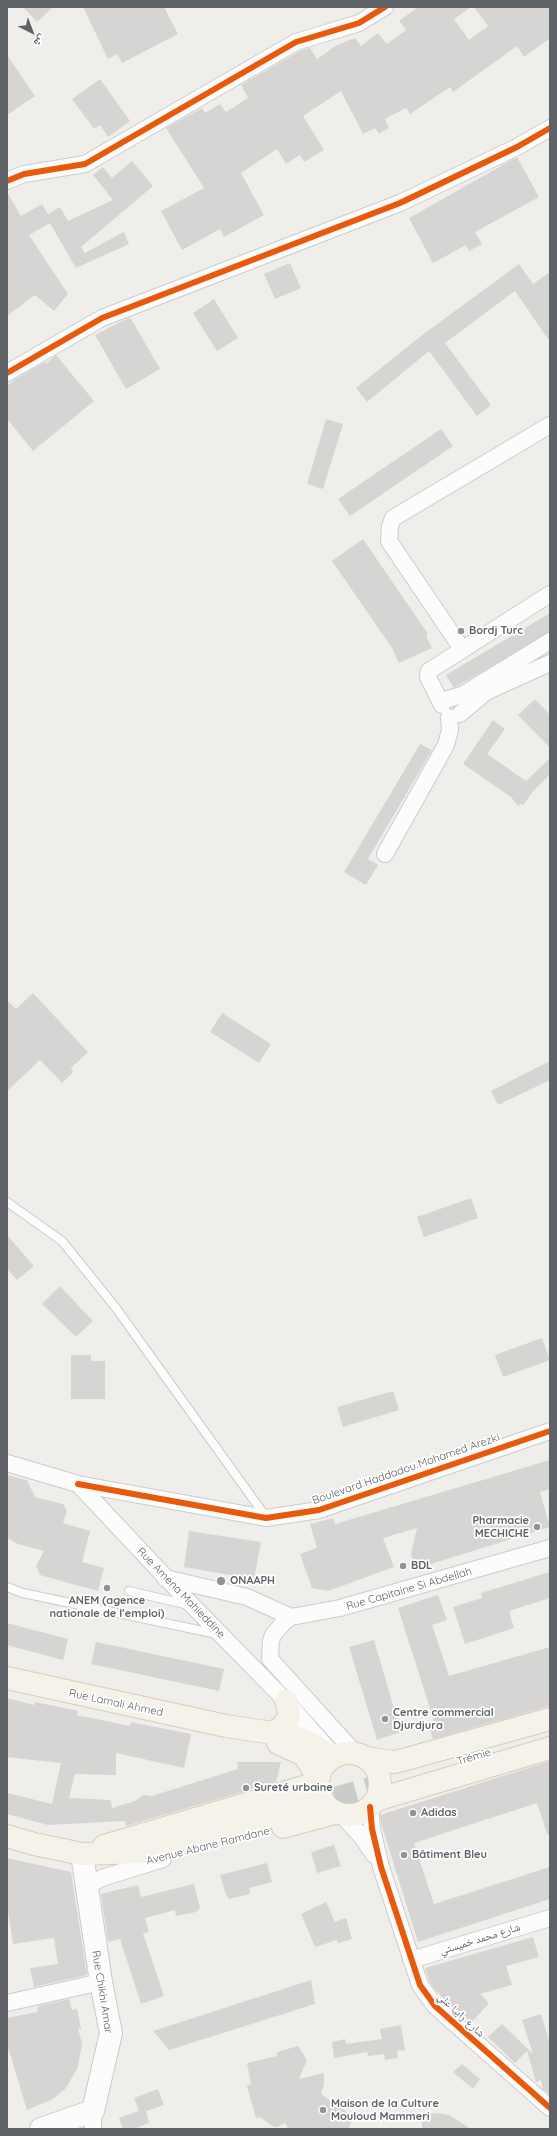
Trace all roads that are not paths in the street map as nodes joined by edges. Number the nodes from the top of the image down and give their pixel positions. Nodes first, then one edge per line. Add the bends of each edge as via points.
1 (385, 7) edge
2 (550, 128) edge
3 (7, 181) edge
4 (7, 373) edge
5 (550, 425) edge
6 (550, 594) edge
7 (550, 641) edge
8 (462, 649) junction
9 (550, 662) edge
10 (450, 709) junction
11 (385, 854) dead end
12 (7, 1202) edge
13 (550, 1431) edge
14 (7, 1463) edge
15 (78, 1484) junction
16 (266, 1518) junction
17 (550, 1548) edge
18 (165, 1578) junction
19 (7, 1587) edge
20 (130, 1591) dead end
21 (264, 1604) junction
22 (193, 1606) junction
23 (291, 1617) junction
24 (222, 1635) junction
25 (273, 1635) junction
26 (7, 1678) edge
27 (286, 1701) junction
28 (550, 1719) edge
29 (226, 1726) junction
30 (269, 1732) junction
31 (550, 1734) edge
32 (550, 1748) edge
33 (347, 1756) junction
34 (318, 1780) junction
35 (398, 1780) tunnel mouth
36 (373, 1803) junction
37 (303, 1807) tunnel mouth
38 (338, 1814) junction
39 (7, 1836) edge
40 (82, 1854) junction
41 (163, 1859) junction
42 (381, 1867) junction
43 (87, 1889) junction
44 (550, 1918) edge
45 (410, 1960) junction
46 (101, 1982) junction
47 (7, 2003) edge
48 (547, 2101) edge
49 (93, 2120) edge
50 (49, 2128) edge

1 - 3 street via 359,23 296,42 85,164 24,174
2 - 4 street via 517,147 400,203 102,318
5 - 8 street via 400,514 394,518 390,526 389,541
6 - 8 street
7 - 10 street via 462,695
8 - 10 street via 429,671 428,677
9 - 10 street
10 - 11 street via 450,738
12 - 16 lane via 62,1241 116,1308
13 - 16 street, Boulevard Haddadou Mohamed Arezki via 319,1510
14 - 15 street
15 - 16 street, Boulevard Haddadou Mohamed Arezki
15 - 18 street, Rue Amena Mahieddine
17 - 23 street, Rue Capitaine Si Abdellah via 340,1608
18 - 21 street via 247,1596
18 - 22 street, Rue Amena Mahieddine
19 - 24 lane via 23,1593
20 - 22 lane
21 - 23 street
21 - 25 street via 275,1617 276,1628
22 - 24 street, Rue Amena Mahieddine
23 - 25 street
24 - 27 street, Rue Amena Mahieddine
25 - 33 street via 269,1647 270,1659
26 - 29 main road, Rue Lamali Ahmed
27 - 30 main road via 290,1713 288,1719 280,1729
27 - 33 street, Rue Amena Mahieddine
28 - 33 main road via 394,1762
29 - 30 main road, Rue Lamali Ahmed
29 - 34 main road, Rue Lamali Ahmed via 285,1745 298,1752 310,1762
30 - 33 main road, Rue Lamali Ahmed via 303,1740
31 - 35 main road, Trémie
32 - 36 main road
33 - 34 main road via 323,1766
33 - 36 main road via 373,1763 381,1785
34 - 38 main road via 320,1797 324,1804
34 - 40 main road via 119,1840
36 - 38 main road via 357,1814
36 - 42 street via 371,1824
37 - 40 main road, Avenue Abane Ramdane via 156,1850
38 - 41 main road, Avenue Abane Ramdane
38 - 42 street via 362,1836
39 - 40 main road, Avenue Abane Ramdane
40 - 41 main road, Avenue Abane Ramdane via 93,1862 105,1865 133,1865
40 - 43 street, Rue Chikhi Amar
41 - 43 street via 102,1878
42 - 45 street, شارع رابيا علي
43 - 46 street, Rue Chikhi Amar
44 - 45 street, شارع محمد خميستي
45 - 48 street, شارع رابيا علي via 420,1985 435,2006
46 - 47 street
46 - 49 street, Rue Chikhi Amar via 111,2033
49 - 50 street

